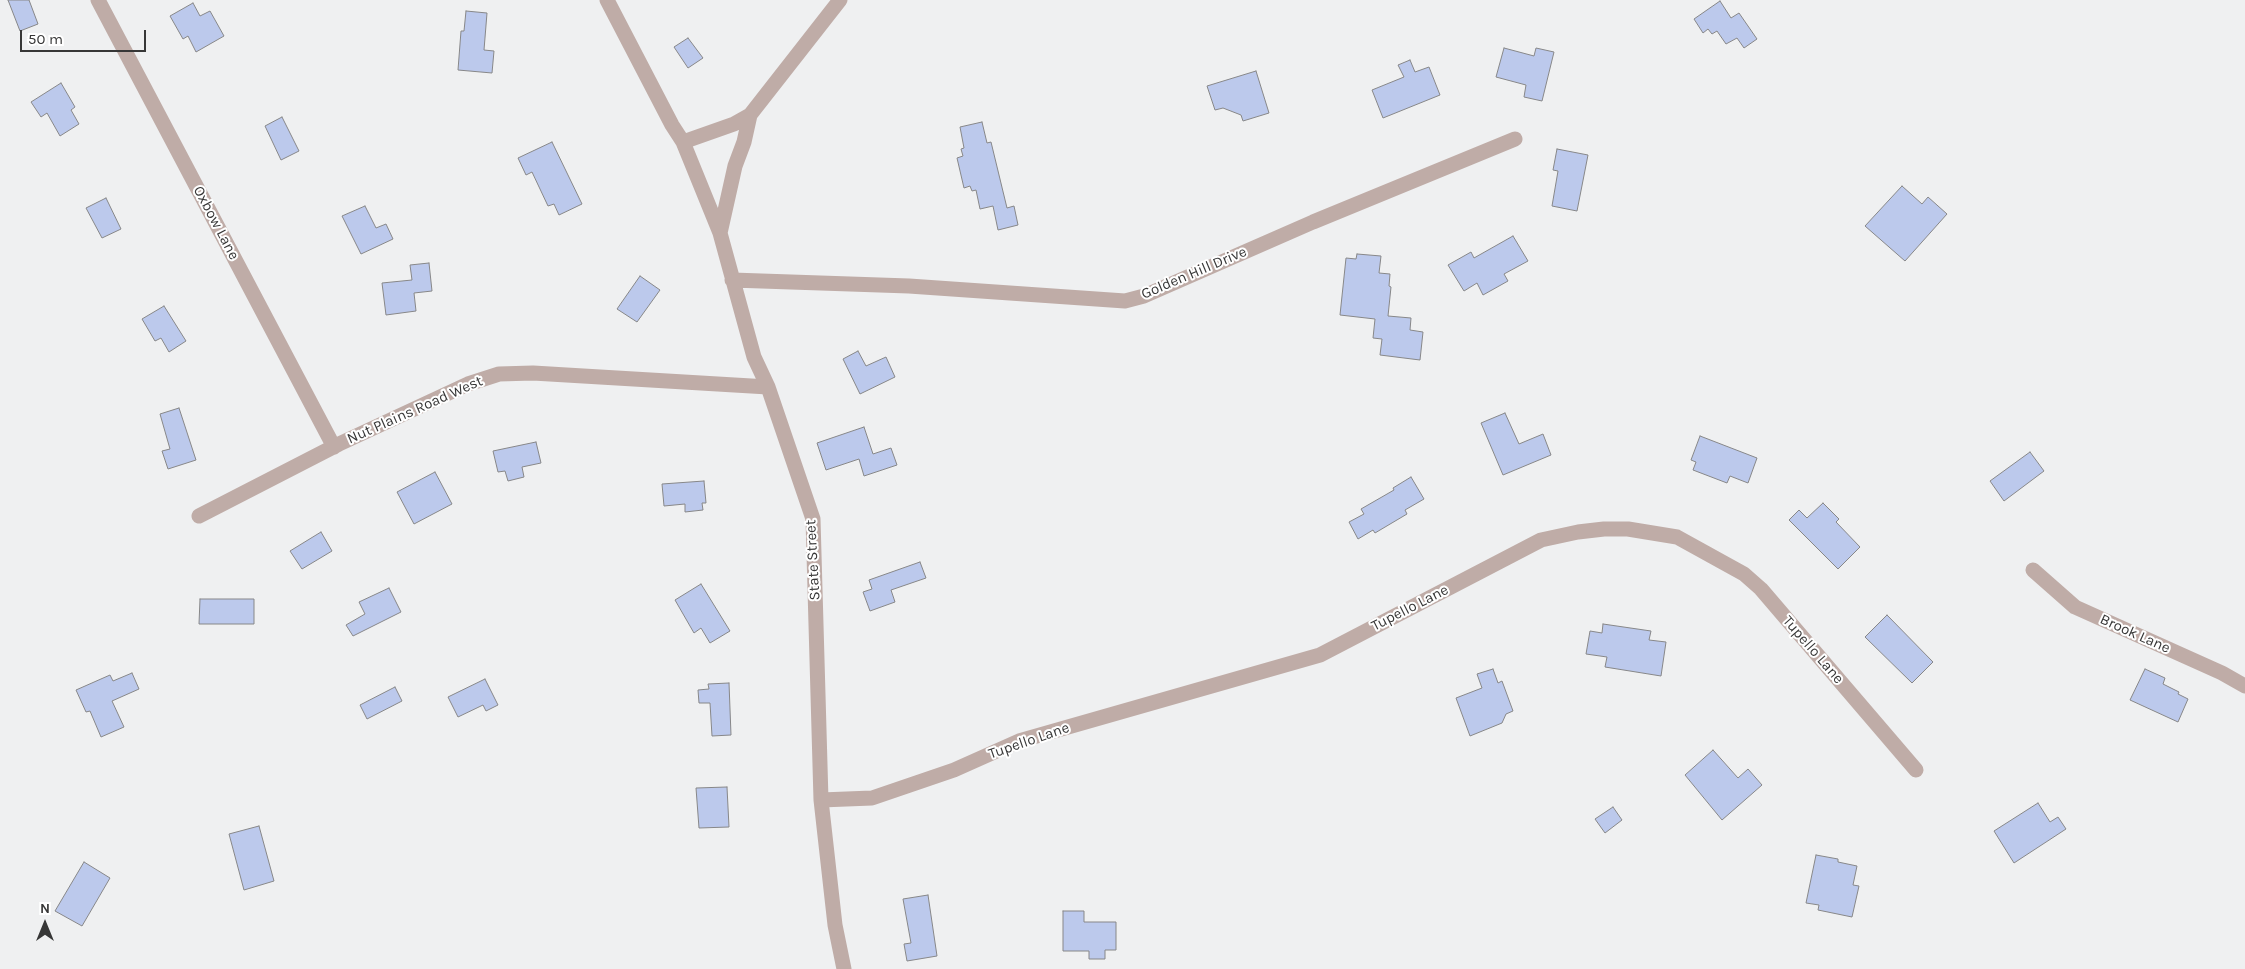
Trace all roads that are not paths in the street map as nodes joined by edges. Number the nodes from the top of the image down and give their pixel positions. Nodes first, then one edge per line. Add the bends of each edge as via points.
1 (98, 0) edge
2 (607, 0) edge
3 (840, 0) edge
4 (750, 115) junction
5 (1515, 139) dead end
6 (684, 142) junction
7 (720, 233) junction
8 (732, 280) junction
9 (768, 387) junction
10 (334, 447) junction
11 (199, 516) dead end
12 (2034, 570) dead end
13 (2245, 686) edge
14 (1916, 770) dead end
15 (821, 800) junction
16 (844, 969) edge

1 - 10 street, Oxbow Lane
2 - 6 street, State Street via 667,116
3 - 4 street
4 - 6 street
4 - 7 street
5 - 8 street, Golden Hill Drive via 1312,222 1144,296 1125,301 909,286
6 - 7 street, State Street
7 - 8 street, State Street
8 - 9 street, State Street via 754,357
9 - 10 street, Nut Plains Road West via 533,373 499,374 468,384
9 - 15 street, State Street via 813,519
10 - 11 street, Nut Plains Road West
12 - 13 street, Brook Lane via 2076,607 2222,672
14 - 15 street, Tupello Lane via 1761,589 1744,574 1677,537 1628,529 1604,529 1542,540 1320,654 1019,742 954,770 872,798
15 - 16 street, State Street via 835,925

